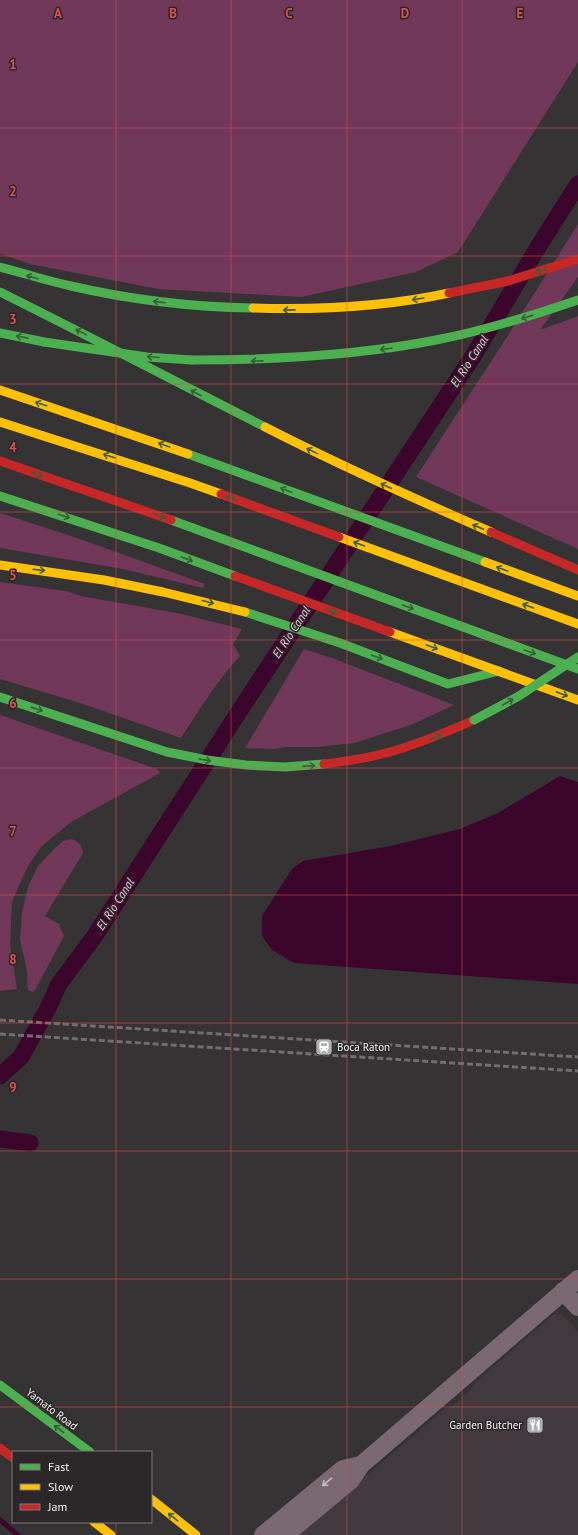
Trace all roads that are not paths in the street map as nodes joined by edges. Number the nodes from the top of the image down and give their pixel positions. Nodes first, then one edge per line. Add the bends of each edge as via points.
1 (578, 259) edge
2 (0, 267) edge
3 (0, 292) edge
4 (578, 300) edge
5 (0, 333) edge
6 (0, 390) edge
7 (0, 422) edge
8 (0, 461) edge
9 (0, 496) edge
10 (0, 565) edge
11 (578, 570) edge
12 (578, 596) edge
13 (578, 624) edge
14 (578, 657) edge
15 (578, 670) edge
16 (499, 671) junction
17 (0, 697) edge
18 (578, 700) edge
19 (578, 1279) edge
20 (563, 1291) junction
21 (578, 1308) edge
22 (0, 1385) edge
23 (0, 1448) edge
24 (89, 1451) edge
25 (12, 1457) edge
26 (361, 1465) junction
27 (152, 1500) edge
28 (95, 1523) edge
29 (110, 1535) edge
30 (196, 1535) edge
31 (263, 1535) edge
32 (285, 1535) edge

1 -> 2 main road via 524,276 457,292 377,305 273,310 182,305 121,297 52,282
11 -> 3 main road via 421,502 348,467 204,397
4 -> 5 main road, bridge via 506,323 425,343 321,357 262,361 147,357
12 -> 6 main road via 161,444
13 -> 7 main road via 154,471
8 -> 15 main road via 142,509
9 -> 16 main road via 100,528
10 -> 16 main road via 104,580 254,614 448,684
17 -> 14 main road, bridge via 167,752 242,765 315,766 366,758 418,744 474,720 519,696
16 -> 18 main road
19 - 20 street
20 - 21 street
20 - 26 street
24 -> 22 main road, Yamato Road
23 - 25 main road
26 -> 31 street via 343,1469
26 - 32 street via 351,1480
30 -> 27 main road
28 - 29 main road

